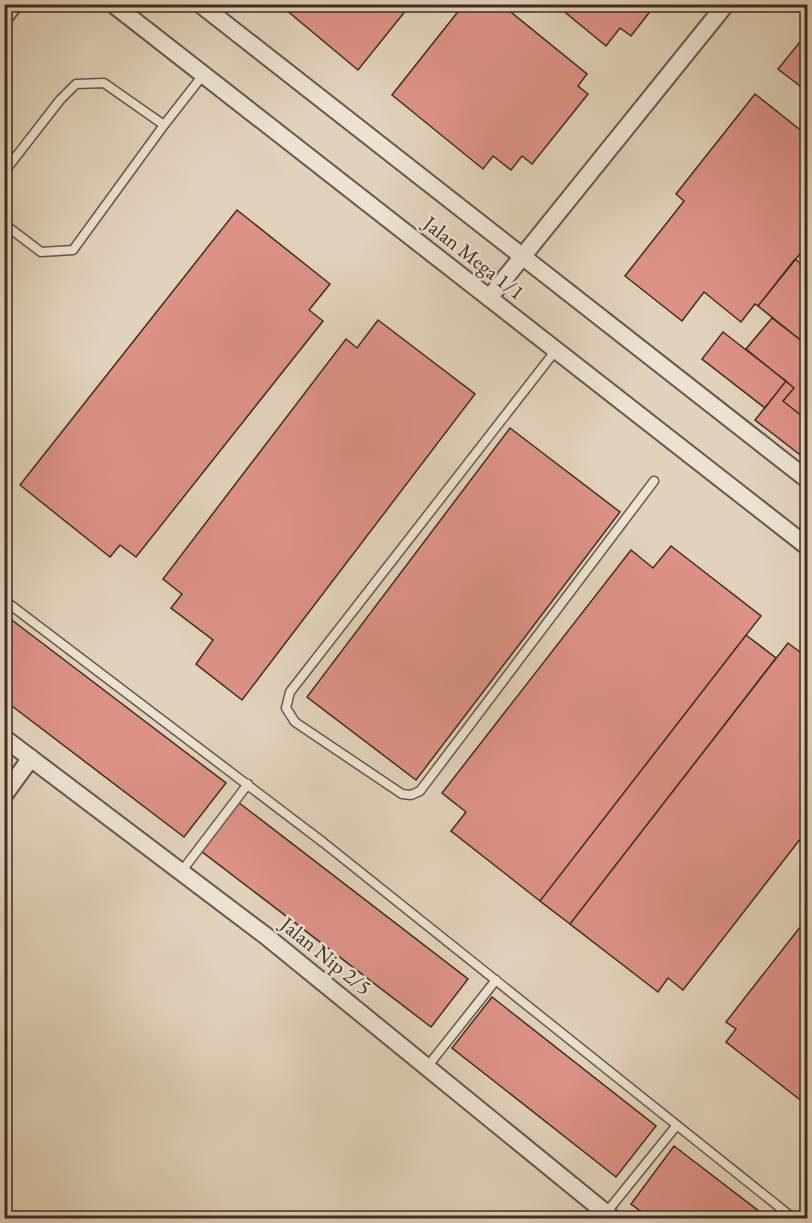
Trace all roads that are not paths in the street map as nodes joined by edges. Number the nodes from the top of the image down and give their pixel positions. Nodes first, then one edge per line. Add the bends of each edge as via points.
1 (14, 4) edge
2 (113, 4) edge
3 (200, 4) edge
4 (726, 4) edge
5 (4, 17) edge
6 (203, 75) junction
7 (164, 125) junction
8 (4, 172) edge
9 (4, 224) edge
10 (523, 257) junction
11 (489, 298) junction
12 (556, 350) junction
13 (807, 480) edge
14 (654, 481) dead end
15 (807, 547) edge
16 (4, 600) edge
17 (4, 738) edge
18 (31, 759) junction
19 (248, 784) junction
20 (4, 795) edge
21 (180, 872) junction
22 (496, 980) junction
23 (427, 1067) junction
24 (677, 1125) junction
25 (609, 1216) edge
26 (793, 1218) edge

1 - 5 street
2 - 6 street, Jalan Mega 1/1
3 - 10 street
4 - 10 street
6 - 7 lane
6 - 11 street, Jalan Mega 1/1
7 - 8 lane via 104,84 76,84
7 - 9 lane via 73,250 41,252
10 - 11 street
10 - 13 street
11 - 12 street, Jalan Mega 1/1
12 - 14 lane via 290,692 286,708 295,722 402,794 420,791
12 - 15 street, Jalan Mega 1/1
16 - 19 lane
17 - 18 street, Jalan Nip 2/5
18 - 20 street
18 - 21 street, Jalan Nip 2/5
19 - 21 lane
19 - 22 lane
21 - 23 street, Jalan Nip 2/5 via 266,936
22 - 23 lane
22 - 24 lane
23 - 25 street, Jalan Nip 2/5
24 - 25 lane
24 - 26 lane

